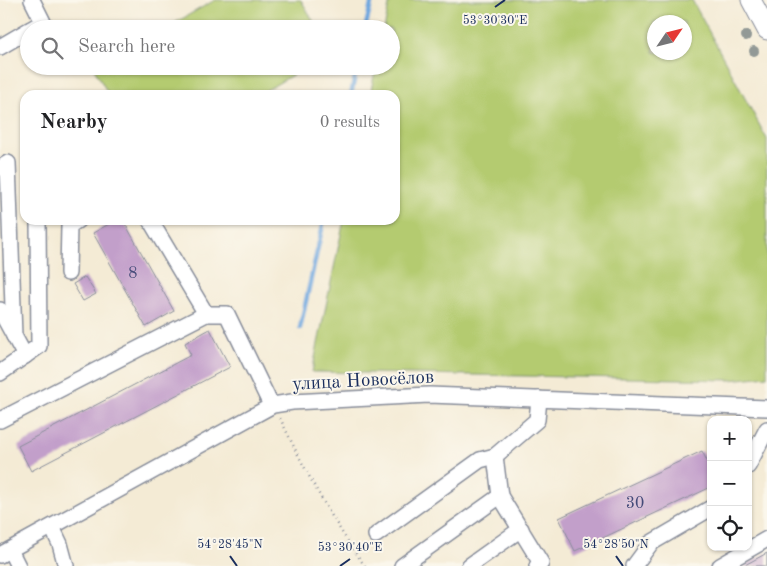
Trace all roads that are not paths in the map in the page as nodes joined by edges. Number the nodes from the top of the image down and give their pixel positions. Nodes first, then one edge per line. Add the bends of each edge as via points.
1 (32, 0) edge
2 (751, 0) edge
3 (42, 20) edge
4 (767, 30) edge
5 (20, 35) edge
6 (0, 47) edge
7 (0, 168) edge
8 (38, 225) edge
9 (70, 225) edge
10 (153, 225) edge
11 (0, 227) edge
12 (10, 244) junction
13 (68, 273) dead end
14 (0, 310) edge
15 (206, 314) junction
16 (14, 336) junction
17 (25, 356) junction
18 (0, 373) edge
19 (539, 398) junction
20 (272, 405) junction
21 (767, 408) edge
22 (0, 420) edge
23 (767, 429) edge
24 (494, 456) junction
25 (751, 461) edge
26 (500, 496) junction
27 (707, 510) edge
28 (52, 527) junction
29 (521, 529) junction
30 (376, 535) dead end
31 (767, 539) edge
32 (5, 553) edge
33 (18, 566) edge
34 (66, 566) edge
35 (402, 566) edge
36 (469, 566) edge
37 (537, 566) edge
38 (634, 566) edge
39 (720, 566) edge

1 - 3 street
2 - 4 main road
5 - 6 street
7 - 12 street via 8,163
8 - 17 street via 39,346
9 - 13 street
10 - 15 street
11 - 12 street
12 - 16 street
14 - 16 street
15 - 20 street via 227,314
15 - 22 street
16 - 17 street
17 - 18 street
19 - 20 street, улица Новосёлов via 429,395
19 - 21 street, улица Новосёлов
19 - 24 street via 537,420
20 - 28 street, улица Новосёлов
23 - 25 street
24 - 26 street
24 - 30 street via 480,460
26 - 29 street
26 - 35 street
27 - 38 street via 651,542
28 - 32 street, улица Новосёлов
28 - 34 street
29 - 36 street
29 - 37 street via 541,563
31 - 39 street
32 - 33 street

